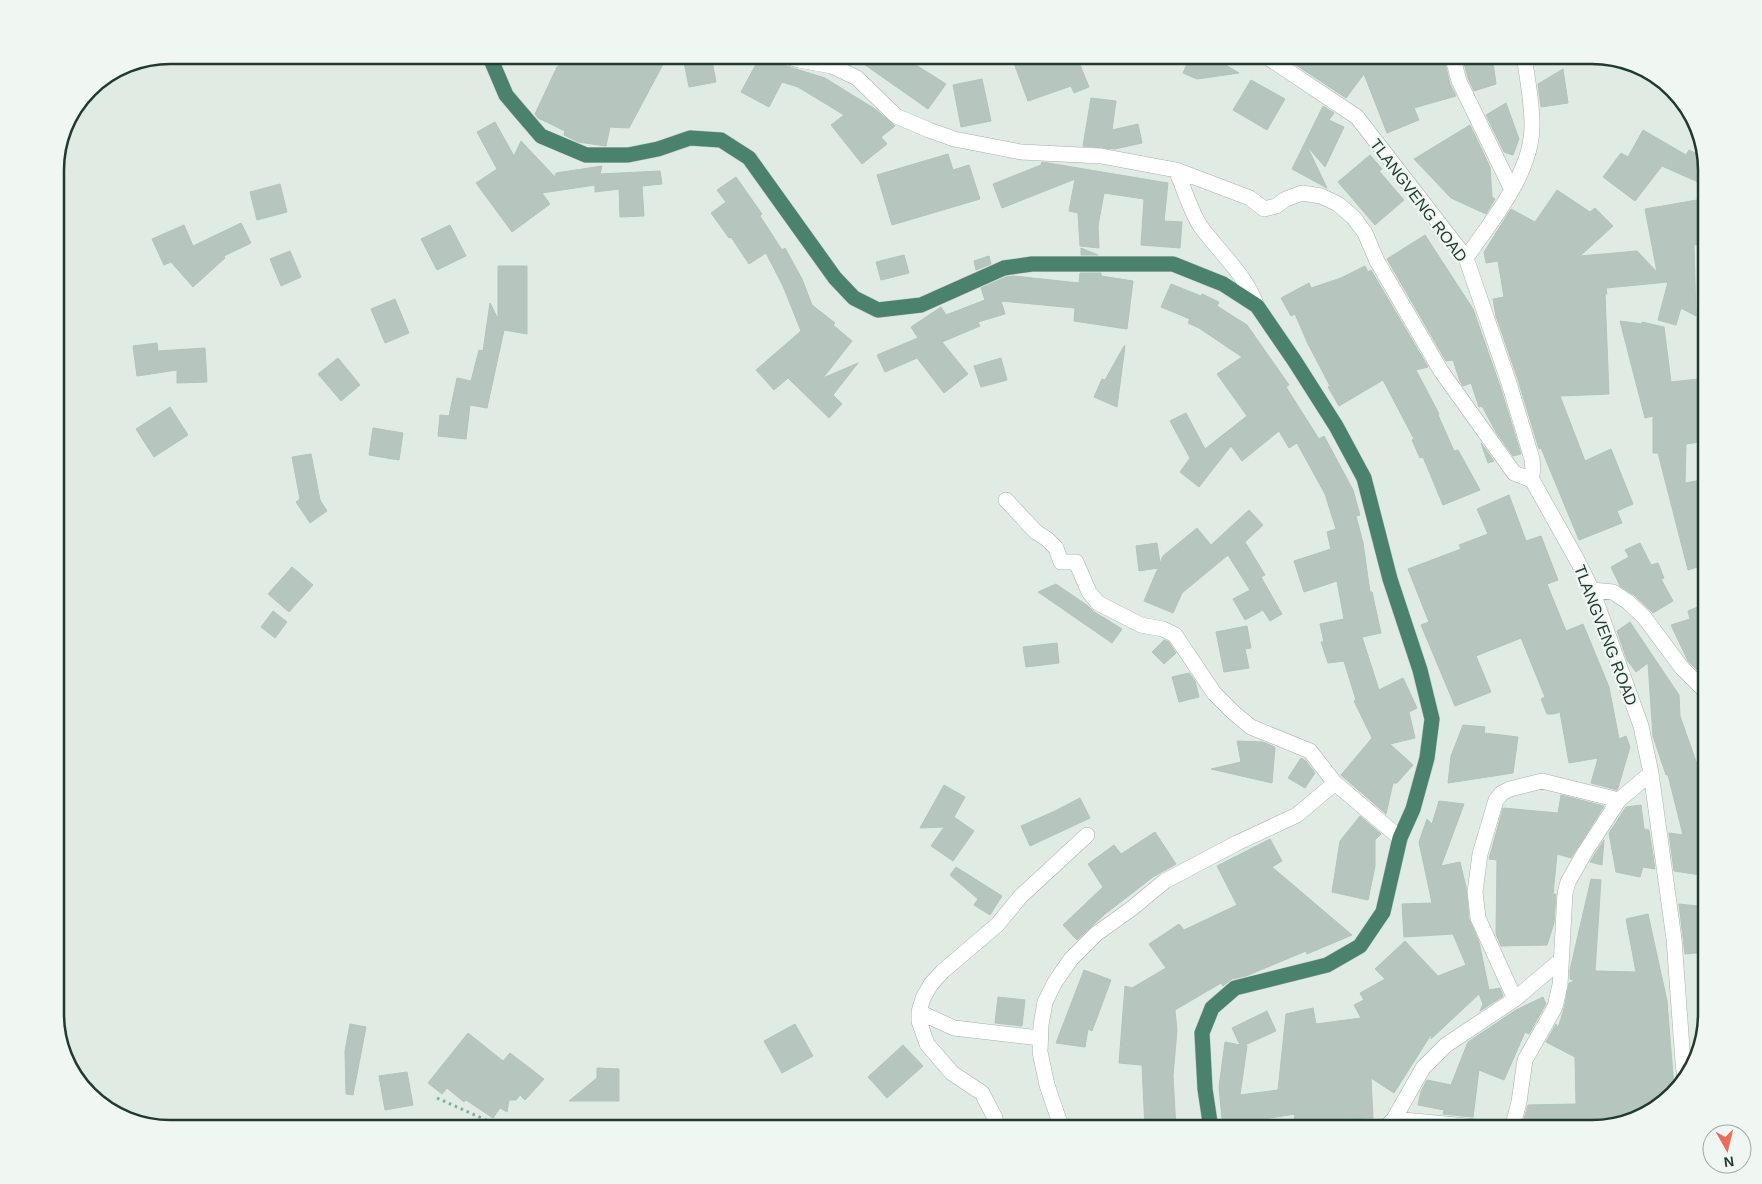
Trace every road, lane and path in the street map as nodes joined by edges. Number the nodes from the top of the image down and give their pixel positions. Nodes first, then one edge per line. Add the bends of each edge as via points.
1 (492, 64) edge
2 (821, 64) edge
3 (1278, 64) edge
4 (1454, 64) edge
5 (1525, 64) edge
6 (1176, 170) junction
7 (1512, 190) junction
8 (1466, 258) junction
9 (1257, 306) junction
10 (1531, 478) junction
11 (1006, 500) dead end
12 (1592, 590) junction
13 (1698, 684) edge
14 (1651, 772) junction
15 (1335, 783) junction
16 (1619, 800) junction
17 (1087, 835) dead end
18 (1400, 838) junction
19 (1560, 960) junction
20 (1515, 998) junction
21 (919, 1012) junction
22 (1040, 1038) junction
23 (1683, 1067) edge
24 (437, 1098) dead end
25 (486, 1120) edge
26 (996, 1120) edge
27 (1059, 1120) edge
28 (1210, 1120) edge
29 (1391, 1120) edge
30 (1514, 1120) edge

1 - 9 highway via 506,96 541,136 586,156 628,155 690,138 721,140 749,158 835,278 854,298 878,310 921,305 1004,268 1032,264 1173,264 1223,284
2 - 6 street via 857,78 896,116 954,138 1021,152 1101,156
3 - 8 street, TLANGVENG ROAD via 1357,117
4 - 7 street via 1459,81
5 - 7 street via 1531,138 1522,170
6 - 9 street via 1200,226 1235,266
6 - 10 street via 1250,198 1264,209 1302,193 1321,196 1338,204 1365,233 1377,261 1441,371 1514,473
7 - 8 street
8 - 10 street, TLANGVENG ROAD via 1532,460
9 - 18 highway via 1336,426 1364,478 1390,579 1420,670 1432,719 1427,758 1413,809
10 - 12 street, TLANGVENG ROAD
11 - 15 street via 1056,548 1061,562 1076,562 1089,592 1098,603 1141,625 1163,629 1175,636 1214,693 1234,713 1251,727 1310,751
12 - 13 street via 1613,592 1628,602
12 - 14 street, TLANGVENG ROAD via 1641,726
14 - 16 street
14 - 23 street, TLANGVENG ROAD via 1674,940
15 - 18 street
15 - 22 street via 1297,815 1165,881 1096,934 1071,959 1045,1002
16 - 19 street via 1568,882
16 - 20 street via 1542,781 1502,793 1496,800 1480,854 1475,892 1478,918
17 - 21 street via 1021,896 997,925 931,984
18 - 28 highway via 1383,912 1360,946 1326,965 1235,988 1212,1008 1202,1033
19 - 20 street
19 - 30 street via 1560,985 1555,1007 1525,1060
20 - 29 street via 1446,1044 1423,1068
21 - 22 street via 954,1028
21 - 26 street via 927,1044 952,1073 982,1094
22 - 27 street via 1047,1085
24 - 25 path

